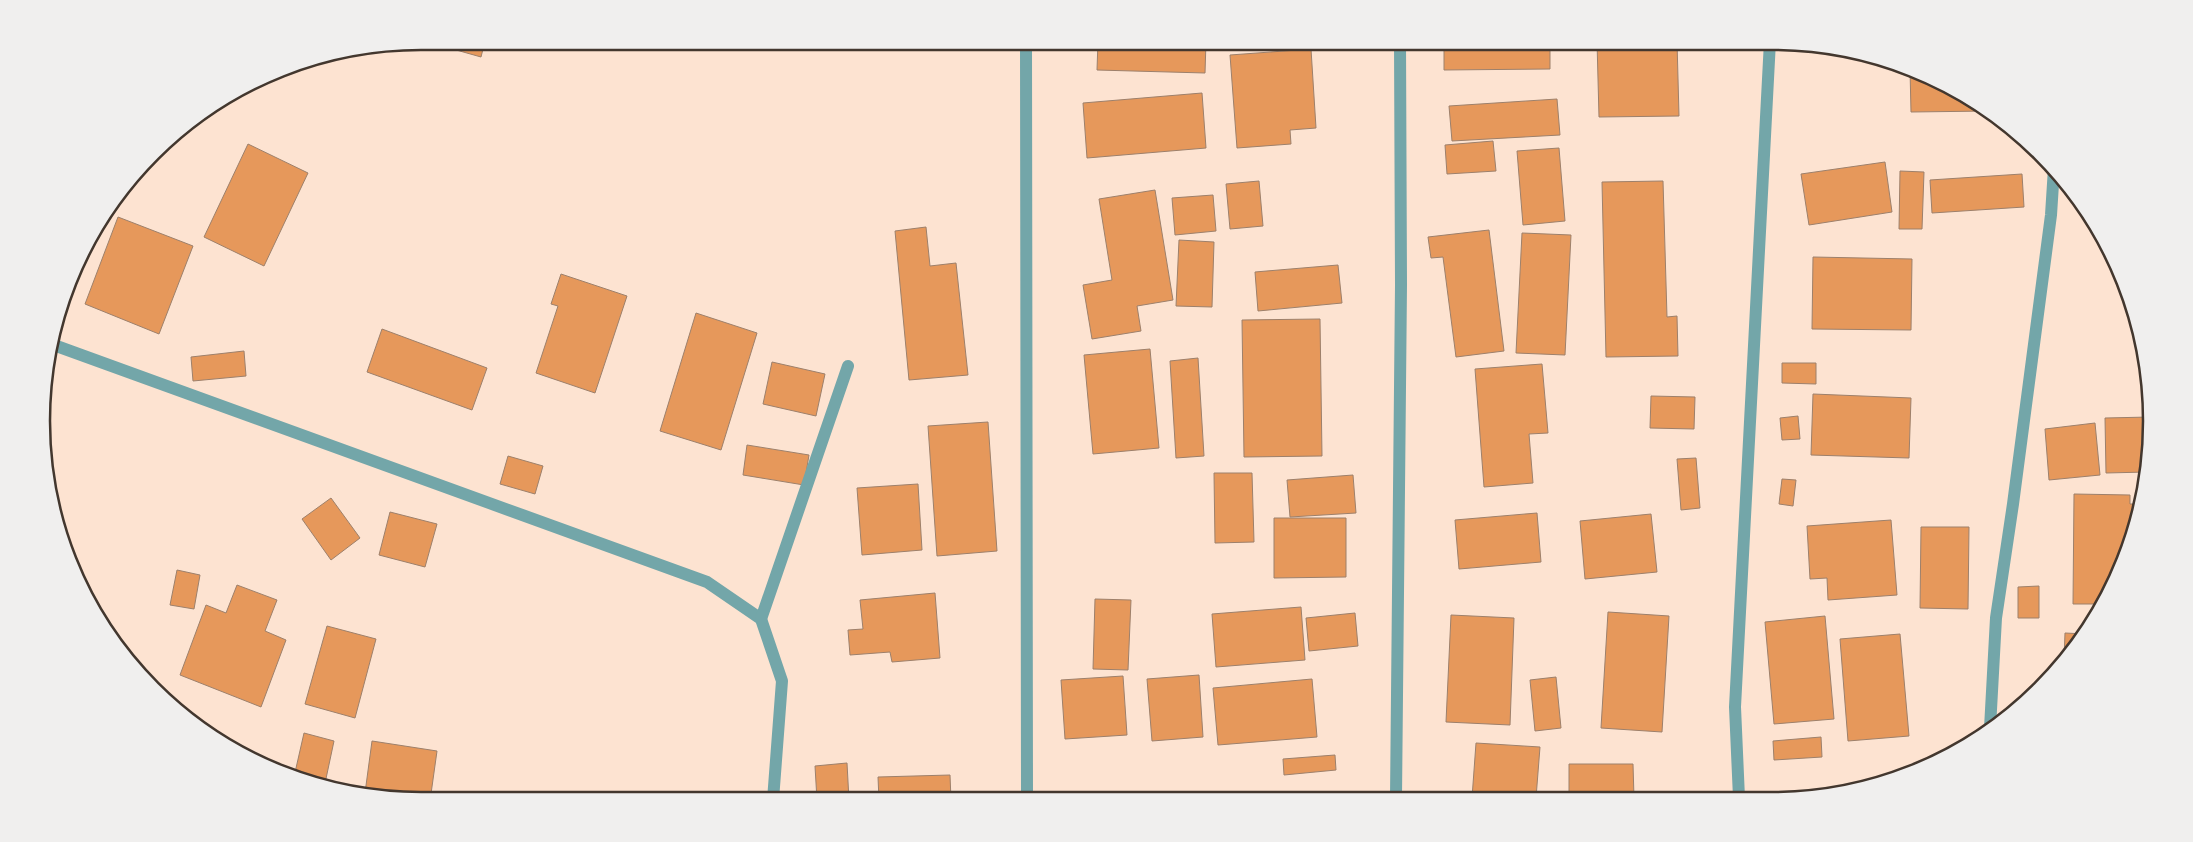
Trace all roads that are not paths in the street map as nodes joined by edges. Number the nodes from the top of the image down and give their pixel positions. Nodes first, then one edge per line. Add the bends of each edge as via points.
1 (1026, 50) edge
2 (1400, 50) edge
3 (1770, 50) edge
4 (2053, 179) edge
5 (58, 346) edge
6 (848, 366) dead end
7 (761, 619) junction
8 (1990, 720) edge
9 (774, 792) edge
10 (1028, 792) edge
11 (1396, 792) edge
12 (1739, 792) edge

1 - 10 street
2 - 11 street via 1402,285
3 - 12 street via 1735,707
4 - 8 street via 2050,224 1996,618
5 - 7 street via 707,582
6 - 7 street
7 - 9 street via 782,681

